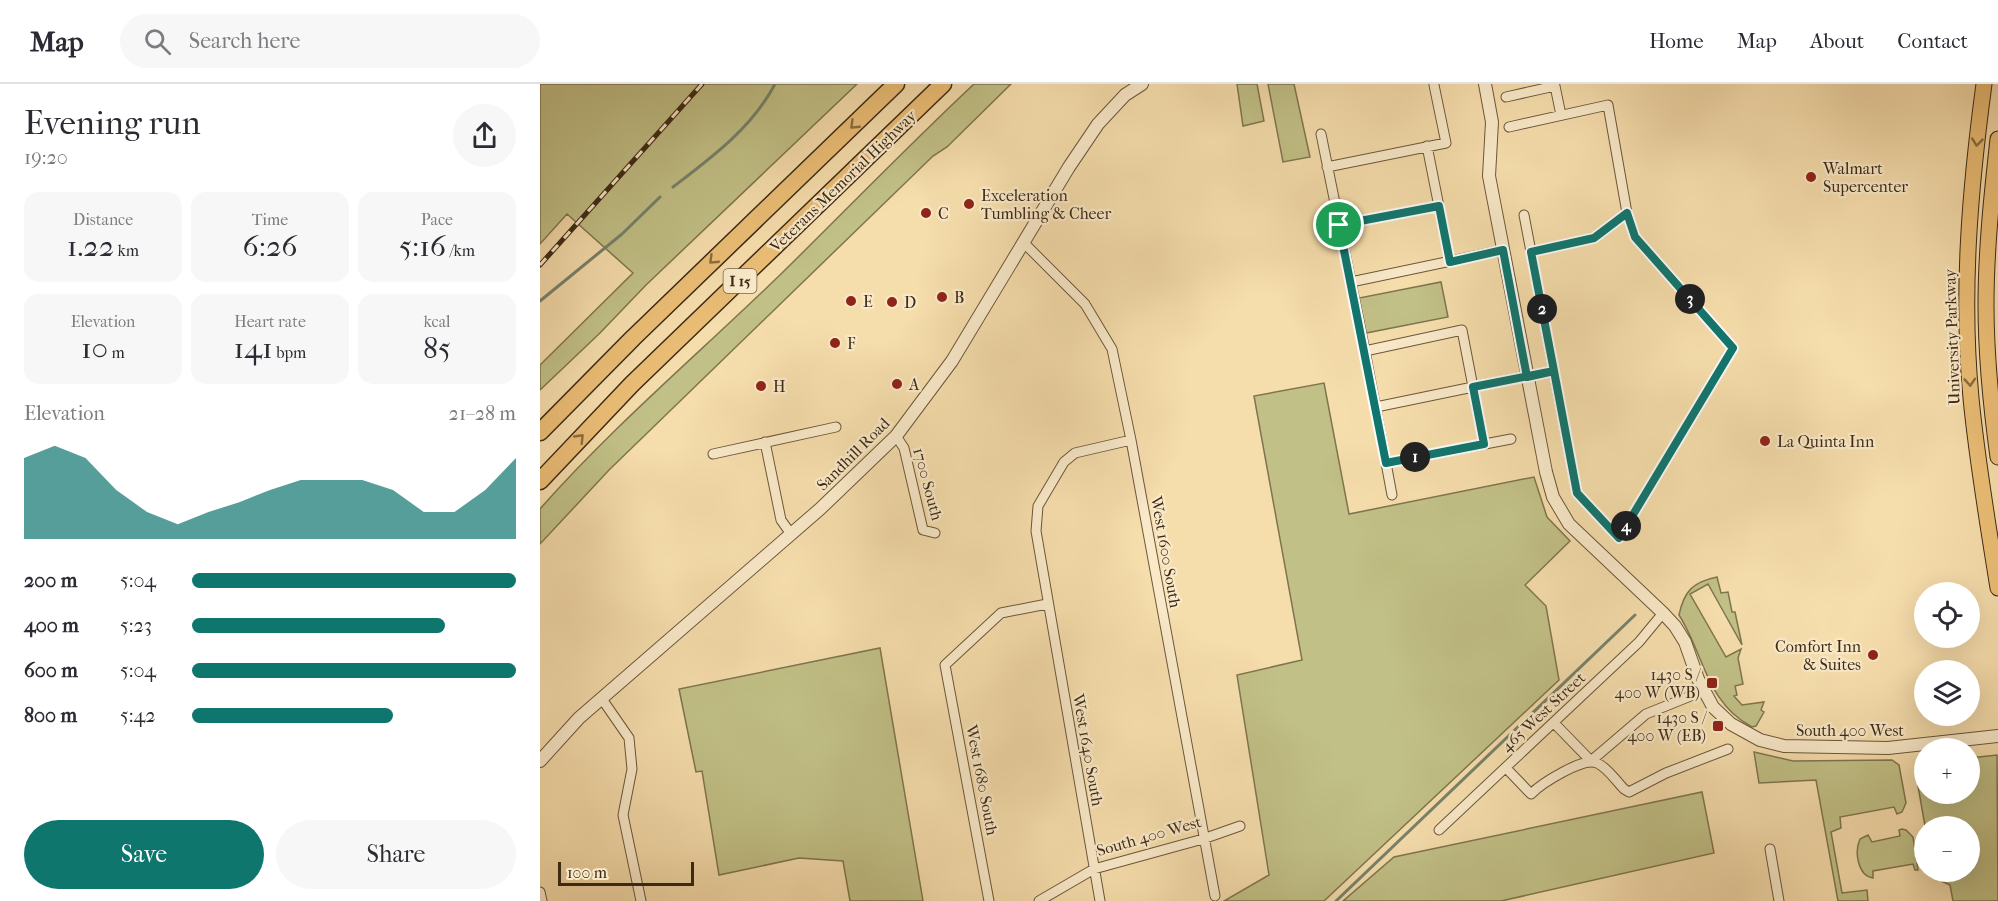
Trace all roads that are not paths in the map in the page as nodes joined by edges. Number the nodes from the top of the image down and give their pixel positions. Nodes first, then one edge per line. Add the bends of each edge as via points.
1 (896, 84) edge
2 (943, 84) edge
3 (1142, 84) edge
4 (1485, 84) edge
5 (1984, 84) edge
6 (1434, 85) edge
7 (1555, 85) edge
8 (1506, 96) dead end
9 (1561, 115) junction
10 (1509, 127) dead end
11 (1320, 134) dead end
12 (1998, 139) edge
13 (1427, 146) junction
14 (1327, 166) junction
15 (1439, 206) junction
16 (1627, 213) junction
17 (1524, 214) dead end
18 (1339, 225) junction
19 (1024, 243) junction
20 (1503, 250) junction
21 (1531, 252) junction
22 (1450, 262) junction
23 (1351, 282) junction
24 (1365, 351) junction
25 (1554, 371) junction
26 (1527, 377) junction
27 (1473, 387) junction
28 (1376, 407) junction
29 (836, 427) dead end
30 (540, 432) edge
31 (896, 436) junction
32 (1511, 439) dead end
33 (1131, 440) junction
34 (765, 442) junction
35 (1484, 444) junction
36 (712, 454) dead end
37 (1998, 457) edge
38 (1386, 463) junction
39 (540, 481) edge
40 (1392, 495) dead end
41 (935, 533) dead end
42 (791, 534) junction
43 (1998, 588) edge
44 (1047, 604) junction
45 (1663, 613) junction
46 (1703, 691) junction
47 (602, 699) junction
48 (1554, 723) junction
49 (1998, 736) edge
50 (1728, 749) dead end
51 (540, 761) edge
52 (1591, 761) junction
53 (1506, 768) junction
54 (1240, 826) dead end
55 (1439, 830) dead end
56 (1203, 839) junction
57 (1770, 849) dead end
58 (1094, 869) junction
59 (540, 892) edge
60 (1215, 896) dead end
61 (542, 901) edge
62 (641, 901) edge
63 (989, 901) edge
64 (1038, 901) edge
65 (1100, 901) edge
66 (1779, 901) edge

1 -> 30 highway, Veterans Memorial Highway / I 15
39 -> 2 highway, Veterans Memorial Highway / I 15 via 632,384
3 - 19 street, Sandhill Road via 1125,95 1098,124
4 - 20 street, South 400 West via 1492,122 1489,176
5 -> 43 main road, University Parkway via 1968,236 1967,324 1978,460
6 - 13 street via 1446,143
7 - 8 street
7 - 9 street
9 - 10 street
9 - 16 street via 1608,105
11 - 14 street
12 - 37 main road via 1986,305
13 - 14 street
13 - 15 street
14 - 18 street
15 - 18 street
15 - 22 street
16 - 21 street via 1594,238
16 - 25 street via 1635,237 1733,348 1619,538 1577,493
17 - 21 street
18 - 23 street
19 - 31 street, Sandhill Road via 952,361
19 - 33 street, West 1600 South via 1084,304 1112,350
20 - 22 street
20 - 26 street, South 400 West
21 - 25 street
22 - 23 street
23 - 24 street
24 - 27 street via 1462,330
24 - 28 street
25 - 26 street
26 - 27 street
26 - 45 street, South 400 West via 1546,472 1561,513
27 - 28 street
27 - 35 street
28 - 38 street
29 - 34 street
31 - 41 street, 1700 South via 904,448 922,530
31 - 42 street, Sandhill Road
32 - 35 street
33 - 44 street, West 1640 South via 1075,453 1064,462 1038,506 1036,531
33 - 56 street, West 1600 South
34 - 36 street
34 - 42 street via 781,520
35 - 38 street
38 - 40 street
42 - 47 street, Sandhill Road
44 - 58 street, West 1640 South
44 - 63 street, West 1680 South via 1001,613 945,665
45 - 46 street, South 400 West via 1684,642
45 - 48 street, 465 West Street via 1639,642
46 - 49 street, South 400 West via 1713,707 1741,731 1784,746 1888,748
46 - 52 street via 1646,714
47 - 51 street, Sandhill Road
47 - 62 street via 629,738 632,769 623,815
48 - 52 street
48 - 53 street, 465 West Street
50 - 52 street via 1629,792 1600,764
52 - 53 street via 1539,785 1531,794
53 - 55 street, 465 West Street
54 - 56 street, South 400 West
56 - 58 street, South 400 West
56 - 60 street, West 1600 South
57 - 66 street
58 - 64 street, South 400 West
58 - 65 street, West 1640 South
59 - 61 street

